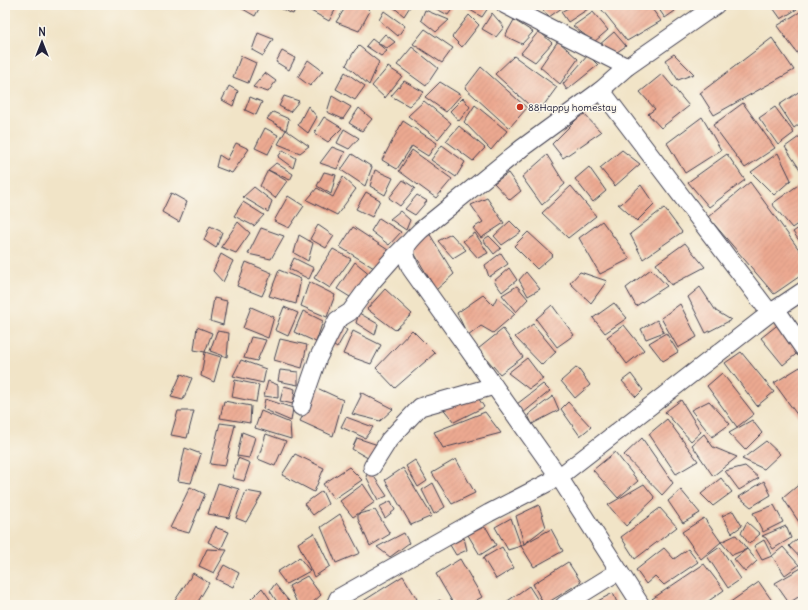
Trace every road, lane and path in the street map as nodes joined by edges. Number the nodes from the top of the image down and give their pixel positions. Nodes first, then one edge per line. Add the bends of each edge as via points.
1 (505, 5) edge
2 (716, 5) edge
3 (627, 67) junction
4 (600, 90) junction
5 (407, 244) junction
6 (803, 291) edge
7 (773, 311) junction
8 (803, 348) edge
9 (494, 386) junction
10 (300, 407) dead end
11 (372, 467) dead end
12 (559, 477) junction
13 (619, 571) junction
14 (335, 605) edge
15 (564, 605) edge
16 (640, 605) edge

1 - 3 street
2 - 3 street
3 - 4 street
4 - 5 street via 522,148
4 - 7 street
5 - 9 street via 406,258 411,269
5 - 10 street via 372,282 350,312 337,320 318,358
6 - 7 street
7 - 8 street
7 - 12 street
9 - 11 street via 420,407 389,440
9 - 12 street
12 - 13 street
12 - 14 street via 489,513 338,598
13 - 15 street
13 - 16 street

